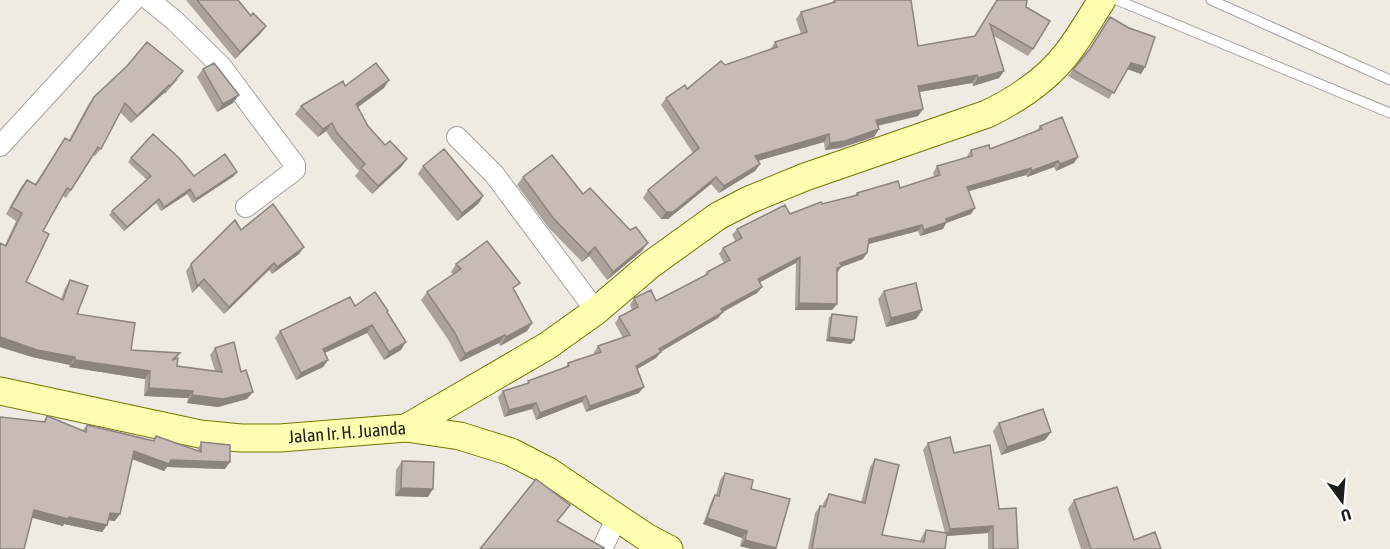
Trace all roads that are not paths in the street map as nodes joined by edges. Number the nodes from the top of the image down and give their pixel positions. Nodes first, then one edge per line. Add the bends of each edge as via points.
1 (134, 0) edge
2 (149, 0) edge
3 (1102, 0) edge
4 (1117, 0) edge
5 (1211, 0) edge
6 (1390, 80) edge
7 (1390, 113) edge
8 (457, 137) dead end
9 (0, 146) edge
10 (246, 207) dead end
11 (596, 311) junction
12 (0, 391) edge
13 (406, 428) junction
14 (617, 517) junction
15 (602, 549) edge
16 (669, 549) edge

1 - 9 street
2 - 10 street via 221,66 295,165 295,170
3 - 11 street via 1068,53 1039,82 1010,103 749,200 692,234
4 - 7 lane
5 - 6 lane
8 - 11 street via 494,174
11 - 13 street via 546,346
12 - 13 street, Jalan Ir. H. Juanda via 200,434 242,438
13 - 14 street, Jalan Ir. H. Juanda via 460,436 511,452 548,471
14 - 15 street
14 - 16 street, Jalan Ir. H. Juanda

